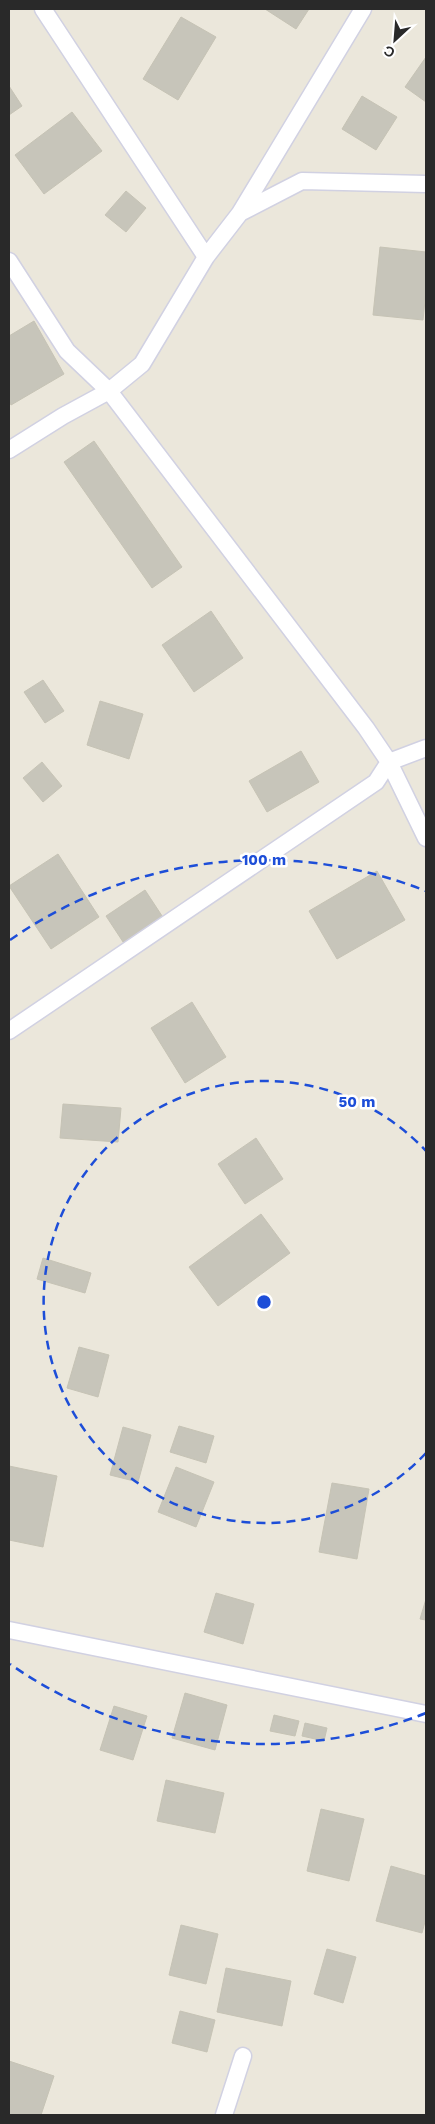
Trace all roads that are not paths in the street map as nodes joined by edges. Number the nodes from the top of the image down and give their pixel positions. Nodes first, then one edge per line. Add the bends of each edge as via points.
1 (43, 9) edge
2 (363, 9) edge
3 (426, 184) edge
4 (240, 213) junction
5 (206, 257) junction
6 (9, 261) edge
7 (110, 391) junction
8 (9, 450) edge
9 (426, 748) edge
10 (389, 762) junction
11 (426, 838) edge
12 (9, 1031) edge
13 (9, 1630) edge
14 (426, 1714) edge
15 (243, 2056) dead end
16 (224, 2115) edge

1 - 5 lane
2 - 4 lane
3 - 4 lane via 302,182
4 - 5 lane
5 - 7 lane via 142,364
6 - 7 lane via 68,351
7 - 8 lane
7 - 10 lane
9 - 10 lane
10 - 11 lane
10 - 12 lane via 376,782
13 - 14 lane
15 - 16 lane

